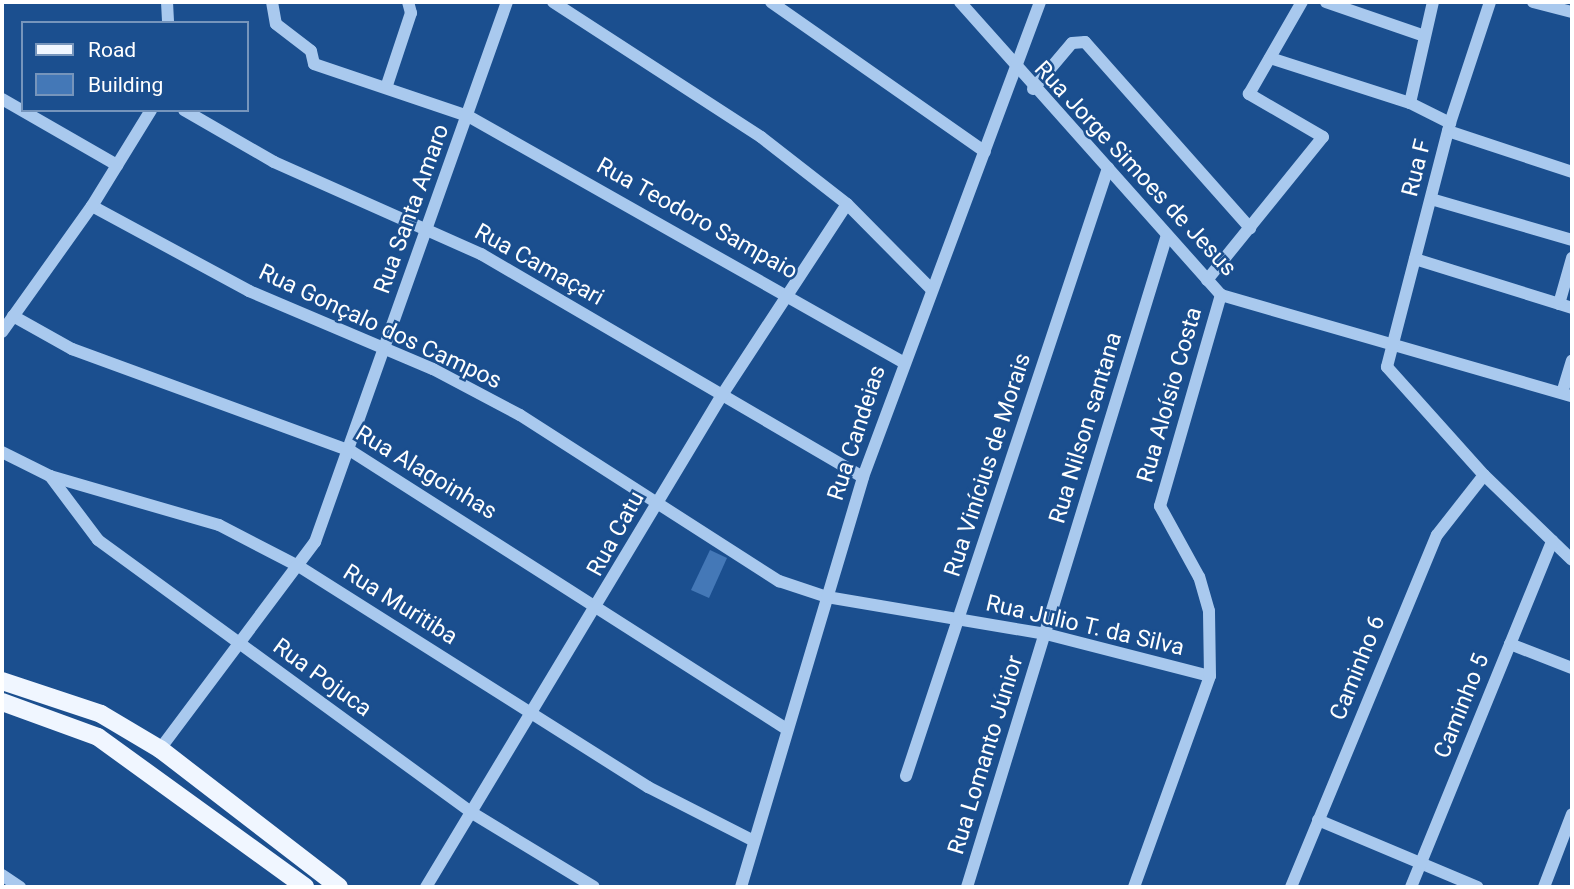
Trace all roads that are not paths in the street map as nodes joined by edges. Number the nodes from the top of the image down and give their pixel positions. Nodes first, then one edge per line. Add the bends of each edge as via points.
1 (167, 2) edge
2 (272, 2) edge
3 (507, 2) edge
4 (553, 2) edge
5 (771, 2) edge
6 (961, 2) edge
7 (1040, 2) edge
8 (1302, 2) edge
9 (1326, 2) edge
10 (1433, 2) edge
11 (1490, 2) edge
12 (1532, 2) edge
13 (410, 5) edge
14 (1572, 12) edge
15 (168, 21) edge
16 (1422, 35) junction
17 (1270, 58) junction
18 (1014, 69) junction
19 (387, 85) junction
20 (1033, 89) junction
21 (2, 99) edge
22 (1410, 103) junction
23 (21, 110) edge
24 (25, 112) edge
25 (149, 112) edge
26 (187, 112) edge
27 (468, 116) junction
28 (1449, 127) junction
29 (985, 152) junction
30 (117, 165) junction
31 (1108, 168) junction
32 (1572, 172) edge
33 (1431, 199) junction
34 (847, 204) junction
35 (92, 206) junction
36 (1250, 228) junction
37 (425, 230) junction
38 (1167, 235) junction
39 (1572, 240) edge
40 (1572, 258) edge
41 (1416, 259) junction
42 (1207, 280) junction
43 (932, 290) junction
44 (786, 292) junction
45 (1221, 295) junction
46 (1559, 304) junction
47 (1572, 308) edge
48 (13, 316) junction
49 (2, 332) edge
50 (1390, 346) junction
51 (384, 348) junction
52 (1572, 360) edge
53 (903, 362) junction
54 (722, 395) junction
55 (1567, 395) edge
56 (351, 451) junction
57 (2, 452) edge
58 (1484, 475) junction
59 (50, 476) junction
60 (863, 477) junction
61 (657, 502) junction
62 (1552, 541) junction
63 (1572, 560) edge
64 (300, 567) junction
65 (827, 597) junction
66 (597, 612) junction
67 (958, 621) junction
68 (1046, 634) junction
69 (1510, 644) junction
70 (243, 646) junction
71 (1572, 668) edge
72 (1210, 676) junction
73 (2, 681) edge
74 (2, 702) edge
75 (535, 714) junction
76 (785, 728) junction
77 (160, 749) junction
78 (906, 776) dead end
79 (474, 814) junction
80 (1572, 814) edge
81 (1318, 820) junction
82 (754, 841) junction
83 (1566, 849) edge
84 (1420, 865) junction
85 (2, 875) edge
86 (20, 887) edge
87 (305, 887) edge
88 (340, 887) edge
89 (426, 887) edge
90 (594, 887) edge
91 (741, 887) edge
92 (967, 887) edge
93 (1134, 887) edge
94 (1291, 887) edge
95 (1411, 887) edge
96 (1477, 887) edge
97 (1544, 887) edge

1 - 15 street
2 - 19 street, Rua Teodoro Sampaio via 276,24 311,51 314,64
3 - 27 street, Rua Santa Amaro
4 - 34 street via 750,130
5 - 29 street
6 - 18 street, Rua Jorge Simoes de Jesus via 1000,41
7 - 18 street, Rua Candeias
8 - 17 street
9 - 16 street
10 - 16 street
11 - 28 street, Rua F
12 - 14 street
13 - 19 street
16 - 22 street
17 - 22 street
17 - 36 street via 1249,94 1323,137
18 - 20 street, Rua Jorge Simoes de Jesus
18 - 29 street, Rua Candeias
19 - 27 street, Rua Teodoro Sampaio
20 - 31 street, Rua Jorge Simoes de Jesus
20 - 36 street via 1072,43 1085,42
21 - 23 street
22 - 28 street
24 - 30 street
25 - 30 street
26 - 37 street, Rua Camaçari via 274,162
27 - 37 street, Rua Santa Amaro
27 - 44 street, Rua Teodoro Sampaio
28 - 32 street
28 - 33 street, Rua F
29 - 43 street, Rua Candeias
30 - 35 street
31 - 38 street, Rua Jorge Simoes de Jesus
31 - 67 street, Rua Vinícius de Morais
33 - 39 street
33 - 41 street, Rua F
34 - 43 street
34 - 44 street, Rua Catu
35 - 48 street
35 - 51 street, Rua Gonçalo dos Campos via 249,291
36 - 42 street
37 - 51 street, Rua Santa Amaro
37 - 54 street, Rua Camaçari via 481,254
38 - 42 street, Rua Jorge Simoes de Jesus
38 - 68 street, Rua Nilson santana
40 - 46 street
41 - 46 street
41 - 50 street, Rua F
42 - 45 street, Rua Jorge Simoes de Jesus
43 - 53 street, Rua Candeias
44 - 53 street, Rua Teodoro Sampaio
44 - 54 street, Rua Catu
45 - 50 street, Rua Jorge Simoes de Jesus
45 - 72 street, Rua Aloísio Costa via 1160,506 1199,577 1209,611
46 - 47 street
48 - 49 street
48 - 56 street, Rua Alagoinhas via 72,349
50 - 55 street, Rua Jorge Simoes de Jesus
50 - 58 street via 1390,378
51 - 56 street, Rua Santa Amaro
51 - 61 street, Rua Gonçalo dos Campos via 520,415
52 - 55 street
53 - 60 street, Rua Candeias
54 - 60 street, Rua Camaçari
54 - 61 street, Rua Catu
56 - 64 street, Rua Santa Amaro
56 - 66 street, Rua Alagoinhas via 505,545
57 - 59 street, Rua Muritiba
58 - 62 street
58 - 81 street, Caminho 6 via 1437,535
59 - 64 street, Rua Muritiba via 219,525
59 - 70 street, Rua Pojuca via 98,540
60 - 65 street, Rua Candeias
61 - 65 street, Rua Gonçalo dos Campos via 737,560
61 - 66 street, Rua Catu
62 - 63 street
62 - 69 street, Caminho 5
64 - 70 street, Rua Santa Amaro
64 - 75 street, Rua Muritiba
65 - 67 street, Rua Julio T. da Silva
65 - 76 street, Rua Candeias
66 - 75 street, Rua Catu
66 - 76 street, Rua Alagoinhas
67 - 68 street, Rua Julio T. da Silva
67 - 78 street, Rua Vinícius de Morais
68 - 72 street, Rua Julio T. da Silva
68 - 92 street, Rua Lomanto Júnior
69 - 71 street
69 - 84 street, Caminho 5
70 - 77 street, Rua Santa Amaro
70 - 79 street, Rua Pojuca
72 - 93 street
73 - 77 main road via 100,713
74 - 87 main road via 98,737
75 - 79 street, Rua Catu
75 - 82 street, Rua Muritiba via 648,787
76 - 82 street, Rua Candeias
77 - 88 main road
79 - 89 street, Rua Catu
79 - 90 street, Rua Pojuca
80 - 83 street
81 - 84 street
81 - 94 street, Caminho 6
82 - 91 street, Rua Candeias
83 - 97 street
84 - 95 street, Caminho 5
84 - 96 street
85 - 86 street

